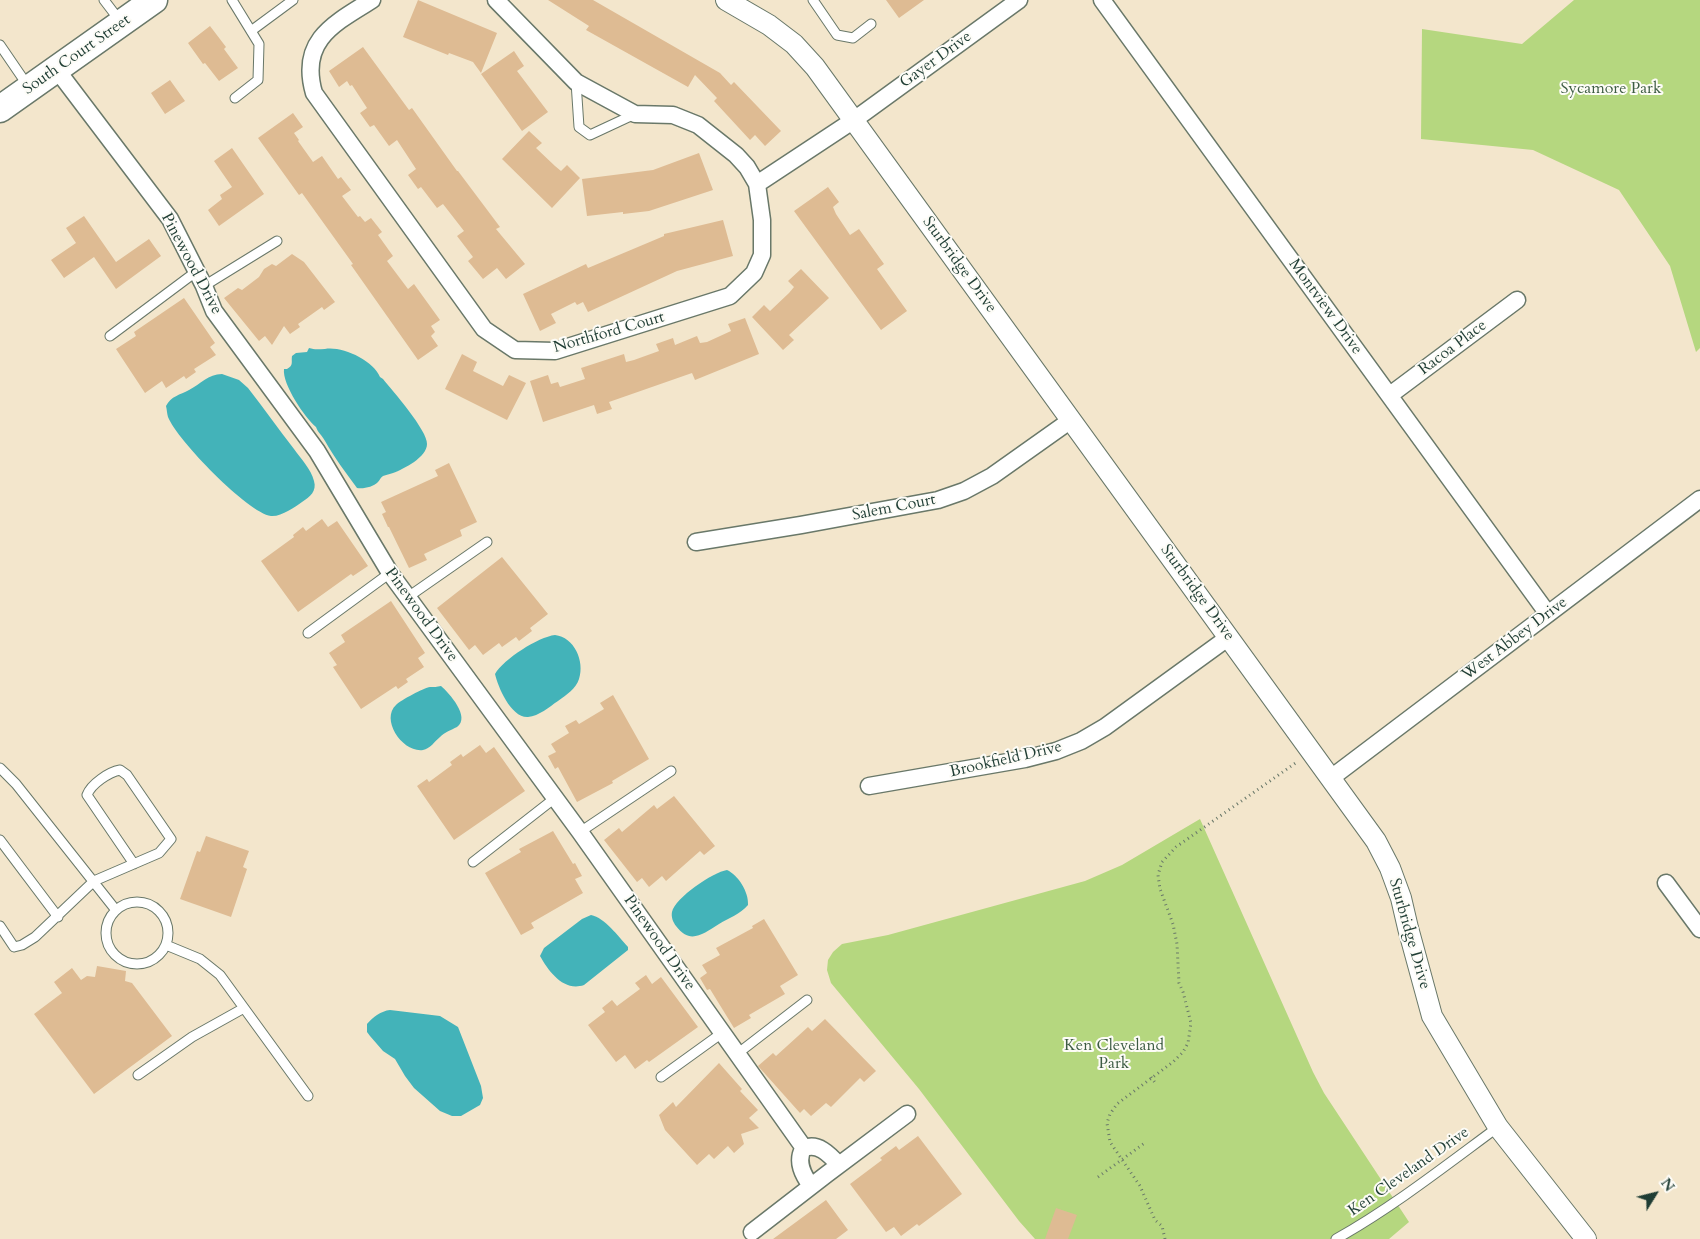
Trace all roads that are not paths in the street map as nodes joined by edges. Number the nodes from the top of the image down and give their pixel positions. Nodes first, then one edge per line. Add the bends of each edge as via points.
1 (104, 0) edge
2 (154, 0) edge
3 (293, 0) edge
4 (372, 0) edge
5 (496, 0) edge
6 (726, 0) edge
7 (813, 0) edge
8 (1019, 0) edge
9 (1102, 0) edge
10 (235, 1) edge
11 (747, 5) edge
12 (121, 24) junction
13 (871, 24) dead end
14 (251, 31) junction
15 (0, 44) edge
16 (57, 70) junction
17 (576, 82) junction
18 (29, 88) junction
19 (235, 98) dead end
20 (0, 110) edge
21 (635, 114) junction
22 (854, 120) junction
23 (757, 184) junction
24 (277, 241) dead end
25 (200, 278) junction
26 (1517, 300) dead end
27 (110, 336) dead end
28 (1390, 395) junction
29 (1072, 420) junction
30 (1700, 499) edge
31 (487, 542) dead end
32 (696, 542) dead end
33 (390, 573) junction
34 (408, 597) junction
35 (1548, 614) junction
36 (308, 633) dead end
37 (1228, 637) junction
38 (0, 768) edge
39 (671, 771) dead end
40 (1331, 778) junction
41 (869, 786) dead end
42 (555, 798) junction
43 (580, 832) junction
44 (0, 840) edge
45 (473, 862) dead end
46 (134, 864) junction
47 (94, 881) junction
48 (1666, 883) dead end
49 (115, 909) junction
50 (58, 917) junction
51 (0, 926) edge
52 (1700, 929) edge
53 (166, 945) junction
54 (807, 1000) dead end
55 (244, 1008) junction
56 (722, 1033) junction
57 (737, 1054) junction
58 (138, 1075) dead end
59 (661, 1077) dead end
60 (308, 1096) dead end
61 (907, 1114) dead end
62 (1498, 1127) junction
63 (804, 1148) junction
64 (839, 1165) junction
65 (811, 1186) junction
66 (752, 1232) dead end
67 (1336, 1239) edge
68 (1586, 1239) edge

1 - 12 lane
2 - 12 main road, South Court Street
3 - 14 lane
4 - 23 street, Northford Court via 322,35 310,64 314,93 484,329 514,350 555,351 730,296 754,273 762,255
5 - 17 street
6 - 11 street, Sturbridge Drive
7 - 13 lane via 837,35 853,38
8 - 22 street, Gayer Drive
9 - 28 street, Montview Drive
10 - 14 lane
11 - 22 street, Sturbridge Drive via 794,44
12 - 16 main road, South Court Street
14 - 19 lane via 259,44 258,80
15 - 18 lane
16 - 18 main road, South Court Street
16 - 25 street, Pinewood Drive via 170,219
17 - 21 street
17 - 21 lane via 579,127 590,135
18 - 20 main road, South Court Street
21 - 23 street via 673,114 698,125 736,155
22 - 23 street
22 - 29 street, Sturbridge Drive
24 - 25 lane
25 - 27 lane
25 - 33 street, Pinewood Drive via 214,312 317,451
26 - 28 street, Racoa Place
28 - 35 street, Montview Drive
29 - 32 street, Salem Court via 992,476 938,500
29 - 37 street, Sturbridge Drive
30 - 35 street, West Abbey Drive
31 - 34 lane
33 - 34 street, Pinewood Drive
33 - 36 lane
34 - 42 street, Pinewood Drive
35 - 40 street, West Abbey Drive
37 - 40 street, Sturbridge Drive
37 - 41 street, Brookfield Drive via 1105,728 1081,741 1025,759
38 - 47 lane
39 - 43 lane
40 - 62 street, Sturbridge Drive via 1376,841 1390,868 1432,1016
42 - 43 street, Pinewood Drive
42 - 45 lane
43 - 56 street, Pinewood Drive
44 - 50 lane
46 - 46 lane via 159,853 171,839 127,775 120,770 114,771 89,789 87,795
46 - 47 lane
47 - 49 lane
47 - 50 lane
48 - 52 street
49 - 53 lane via 134,901 155,907 167,924
49 - 53 lane via 105,927 108,947 114,956 123,962 143,964 161,954
50 - 51 lane via 35,937 14,947
53 - 55 lane via 200,960 220,975
54 - 57 lane
55 - 58 lane via 192,1037
55 - 60 lane
56 - 57 street, Pinewood Drive
56 - 59 lane
57 - 63 street, Pinewood Drive
61 - 64 street
62 - 67 lane, Ken Cleveland Drive via 1398,1200
62 - 68 street, Sturbridge Drive
63 - 64 street via 813,1146 821,1149
63 - 65 street via 800,1160 804,1177
64 - 65 street
65 - 66 street

